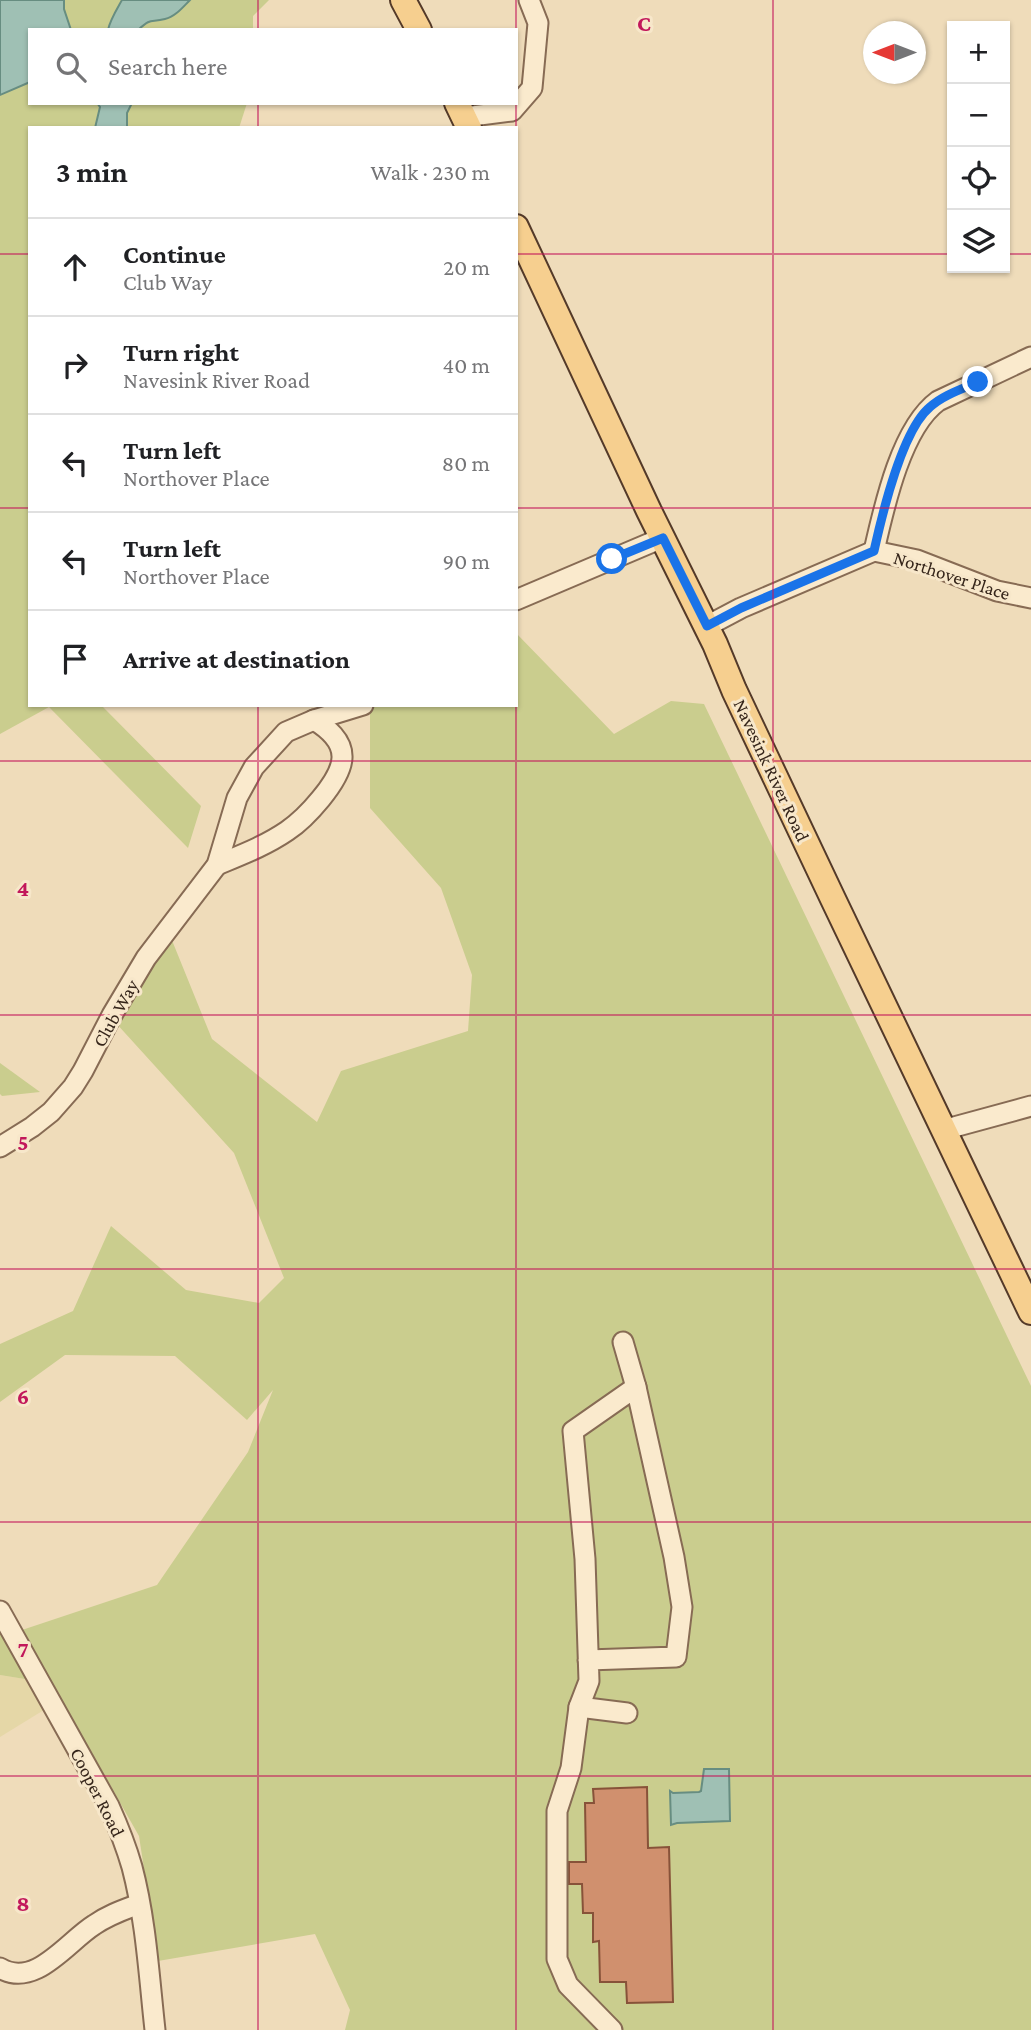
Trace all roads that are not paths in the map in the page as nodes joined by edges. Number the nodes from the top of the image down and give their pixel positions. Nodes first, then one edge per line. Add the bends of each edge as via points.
1 (403, 0) edge
2 (529, 0) edge
3 (418, 28) edge
4 (518, 104) edge
5 (517, 105) edge
6 (463, 116) edge
7 (518, 232) edge
8 (1031, 357) edge
9 (663, 538) junction
10 (874, 551) junction
11 (1031, 598) edge
12 (518, 599) edge
13 (707, 626) junction
14 (356, 707) edge
15 (314, 720) junction
16 (218, 865) junction
17 (1031, 1106) edge
18 (943, 1130) junction
19 (0, 1147) edge
20 (1031, 1312) edge
21 (623, 1342) dead end
22 (636, 1387) junction
23 (0, 1611) edge
24 (588, 1660) junction
25 (579, 1707) junction
26 (627, 1713) dead end
27 (139, 1904) junction
28 (0, 1968) edge
29 (155, 2030) edge
30 (612, 2030) edge

1 - 3 main road
2 - 4 street via 538,23 533,88
5 - 6 street via 512,111
7 - 9 main road, Navesink River Road
8 - 10 street, Northover Place via 938,401 919,418 883,511
9 - 12 street
9 - 13 main road, Navesink River Road
10 - 11 street, Northover Place via 917,560 997,591
10 - 13 street, Northover Place
13 - 18 main road, Navesink River Road
14 - 15 street, Club Way
15 - 16 street, Club Way via 286,732 245,780
15 - 16 street via 330,730 342,759 327,791 289,830
16 - 19 street, Club Way via 146,958 73,1087 41,1120
17 - 18 street
18 - 20 main road, Navesink River Road
21 - 22 street
22 - 24 street via 573,1431 585,1559
22 - 24 street via 682,1608 676,1657
23 - 27 street, Cooper Road via 109,1806 124,1840
24 - 25 street via 589,1681
25 - 26 street
25 - 30 street via 571,1769 557,1811 557,1959 568,1985
27 - 28 street via 92,1925 29,1972 13,1974
27 - 29 street, Cooper Road

